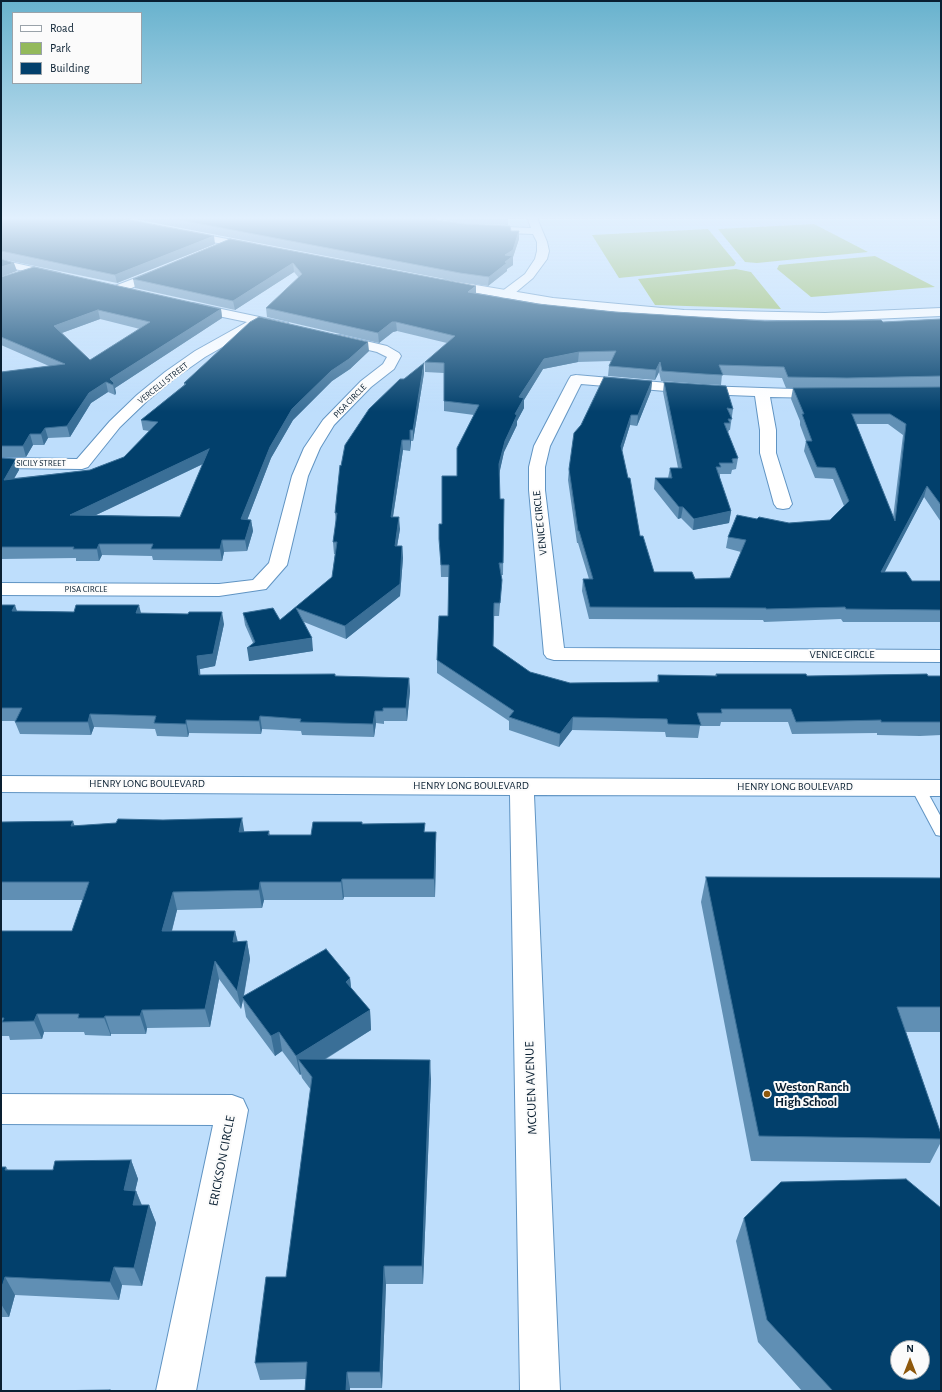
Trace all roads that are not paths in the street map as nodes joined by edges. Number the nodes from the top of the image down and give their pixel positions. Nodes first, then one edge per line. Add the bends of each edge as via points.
1 (126, 282) edge
2 (436, 282) edge
3 (521, 282) edge
4 (138, 294) edge
5 (505, 294) junction
6 (175, 303) edge
7 (941, 312) edge
8 (259, 321) junction
9 (297, 330) edge
10 (328, 336) edge
11 (762, 392) junction
12 (838, 394) edge
13 (1, 463) edge
14 (82, 464) joint
15 (783, 504) dead end
16 (1, 589) edge
17 (941, 656) edge
18 (1, 784) edge
19 (522, 786) junction
20 (918, 788) junction
21 (941, 788) edge
22 (941, 831) edge
23 (1, 1109) edge
24 (176, 1391) edge
25 (540, 1391) edge

1 - 4 street via 109,288
2 - 5 street
3 - 5 street
5 - 7 street via 601,307 734,316 825,317
6 - 8 street
8 - 9 street
8 - 14 street, VERCELLI STREET via 200,354 170,375 115,424
10 - 16 street, PISA CIRCLE via 382,349 394,356 389,366 346,403 312,448 300,476 278,565 259,585 219,590
11 - 12 street, VENICE CIRCLE
11 - 15 street via 768,430 768,453
11 - 17 street, VENICE CIRCLE via 576,379 542,446 537,467 537,490 554,654
13 - 14 street, SICILY STREET
18 - 19 street, HENRY LONG BOULEVARD
19 - 20 street, HENRY LONG BOULEVARD
19 - 25 street, MCCUEN AVENUE
20 - 21 street, HENRY LONG BOULEVARD
20 - 22 lane
23 - 24 street, ERICKSON CIRCLE via 232,1110

